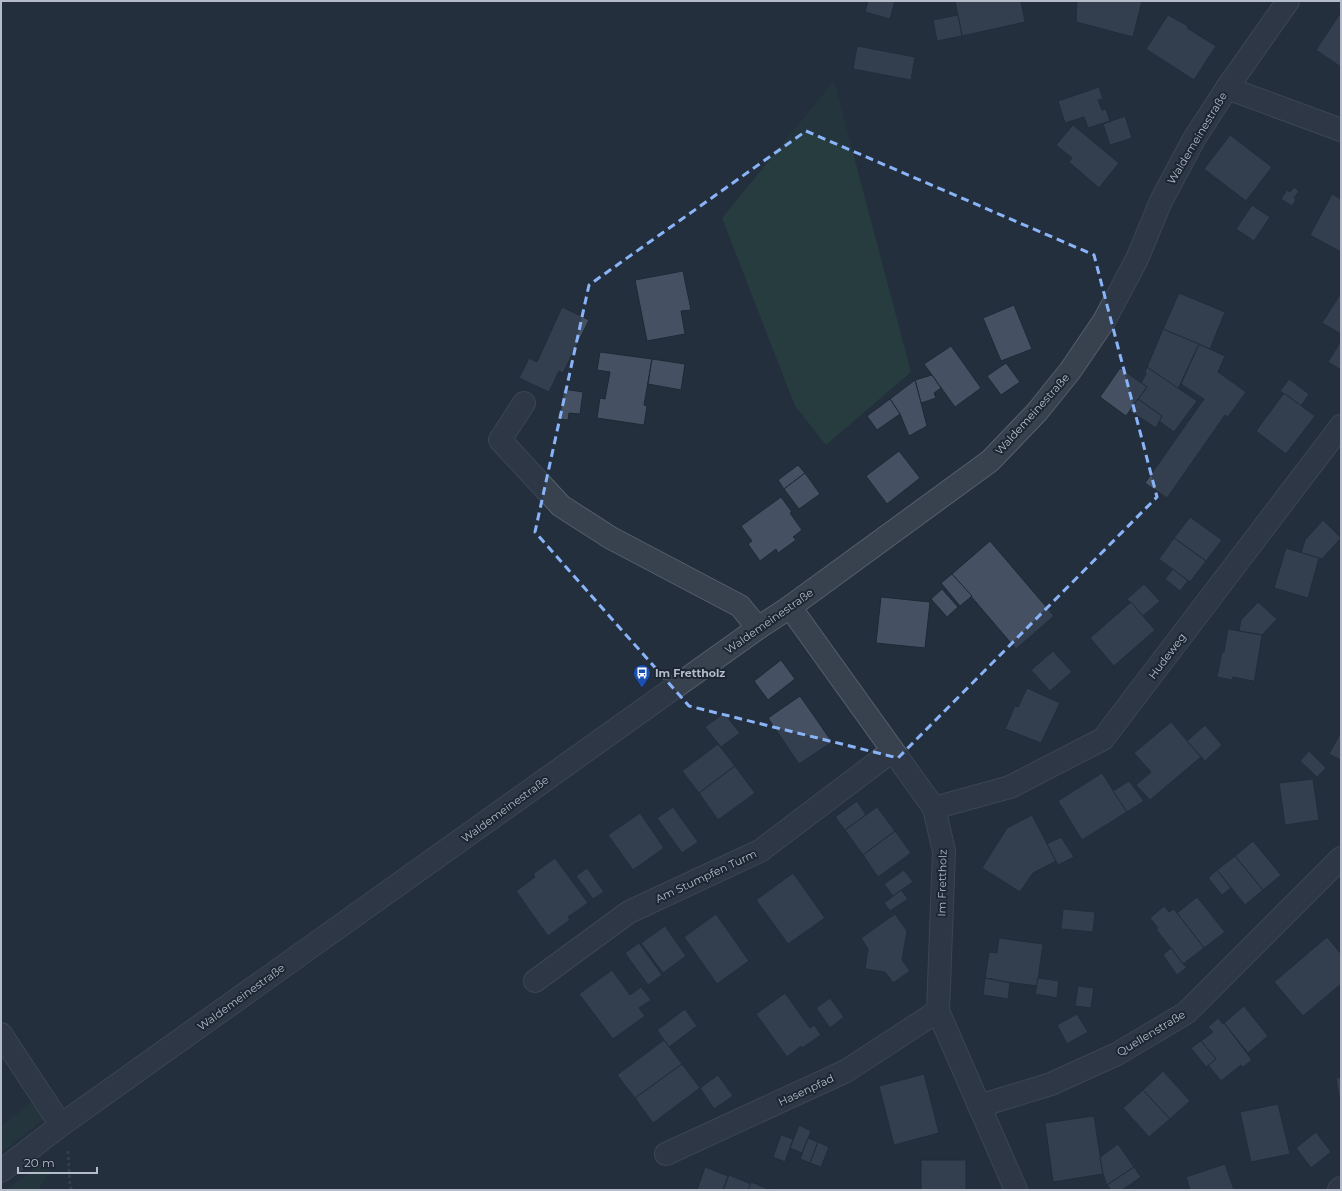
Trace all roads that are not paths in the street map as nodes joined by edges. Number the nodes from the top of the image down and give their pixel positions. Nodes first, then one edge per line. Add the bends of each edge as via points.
1 (1285, 2) edge
2 (1227, 88) junction
3 (1341, 130) edge
4 (524, 403) dead end
5 (1341, 426) edge
6 (790, 607) junction
7 (758, 628) junction
8 (892, 751) junction
9 (934, 808) junction
10 (1341, 858) edge
11 (535, 981) dead end
12 (938, 1011) junction
13 (1, 1034) edge
14 (979, 1106) junction
15 (61, 1125) junction
16 (666, 1154) dead end
17 (1, 1171) edge
18 (1016, 1190) edge

1 - 2 street, Waldemeinestraße
2 - 3 street
2 - 6 street, Waldemeinestraße via 1194,139 1161,201 1137,259 1104,321 1070,371 1037,412 990,461
4 - 7 street via 500,440 561,506 611,538 740,606
5 - 9 street, Hudeweg via 1104,739 1010,787
6 - 7 street, Waldemeinestraße
6 - 8 street, Im Frettholz
7 - 15 street, Waldemeinestraße
8 - 9 street, Im Frettholz
8 - 11 street, Am Stumpfen Turm via 760,851 629,912
9 - 12 street, Im Frettholz via 944,851
10 - 14 street, Quellenstraße via 1186,1013 1110,1057 1051,1084
12 - 14 street, Im Frettholz
12 - 16 street, Hasenpfad via 846,1071
13 - 15 street
14 - 18 street, Im Frettholz
15 - 17 street, Waldemeinestraße

